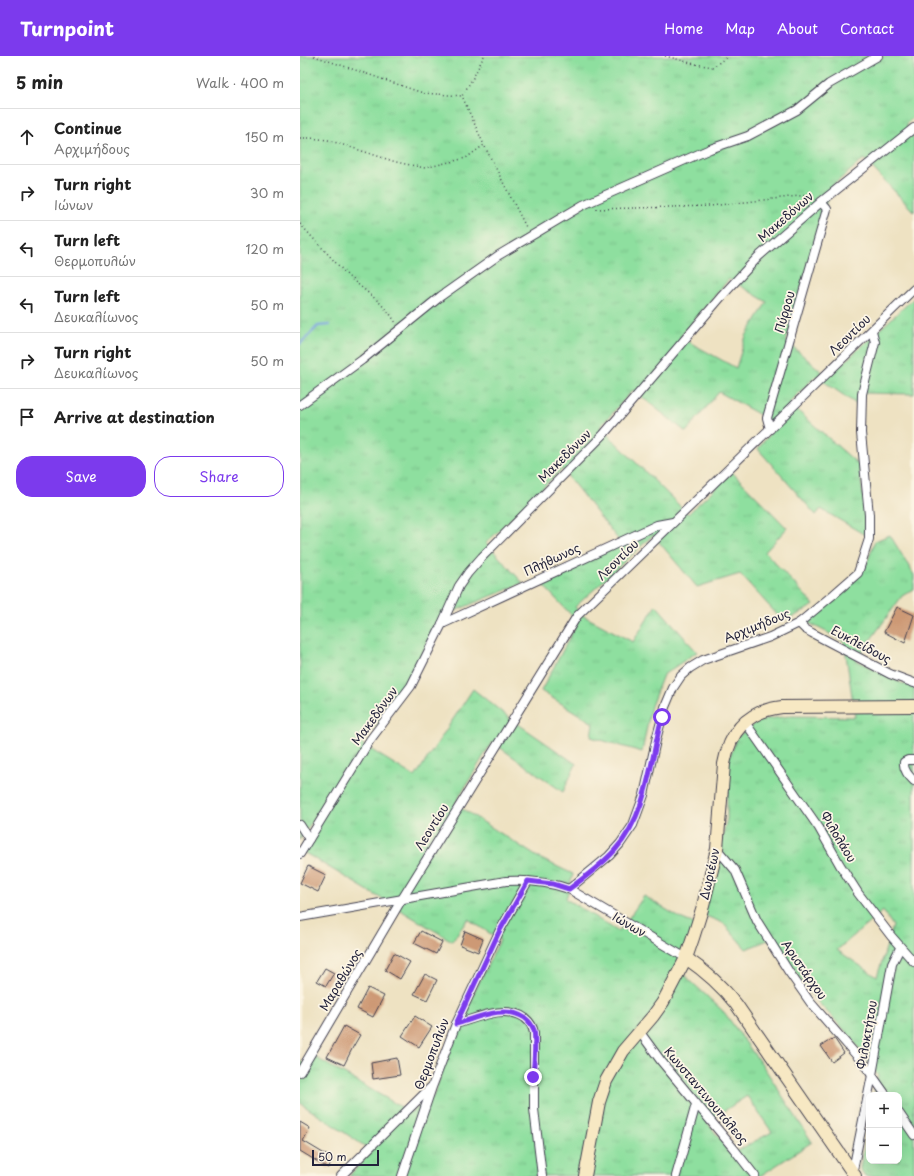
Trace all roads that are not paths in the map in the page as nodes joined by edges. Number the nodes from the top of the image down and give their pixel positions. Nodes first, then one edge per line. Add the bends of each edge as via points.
1 (878, 56) edge
2 (914, 128) edge
3 (821, 202) junction
4 (914, 289) edge
5 (910, 297) edge
6 (872, 331) junction
7 (300, 405) edge
8 (770, 429) junction
9 (674, 522) junction
10 (799, 623) junction
11 (442, 624) junction
12 (914, 683) edge
13 (914, 706) edge
14 (745, 722) junction
15 (914, 760) edge
16 (914, 781) edge
17 (300, 825) edge
18 (309, 839) junction
19 (717, 849) junction
20 (300, 854) edge
21 (528, 881) junction
22 (569, 889) junction
23 (402, 900) junction
24 (300, 917) edge
25 (900, 948) junction
26 (686, 958) junction
27 (914, 962) edge
28 (456, 1024) junction
29 (639, 1031) junction
30 (300, 1072) edge
31 (872, 1075) junction
32 (432, 1086) junction
33 (884, 1092) edge
34 (696, 1104) junction
35 (902, 1117) edge
36 (914, 1135) edge
37 (853, 1175) edge
38 (341, 1176) edge
39 (402, 1176) edge
40 (542, 1176) edge
41 (586, 1176) edge
42 (676, 1176) edge
43 (755, 1176) edge

1 - 7 street via 829,84 797,110 748,136 710,149 583,205 530,237 441,296 362,360
2 - 3 street, Μακεδόνων
3 - 8 street, Πύρρου via 827,210 767,418
3 - 11 street, Μακεδόνων via 758,257 603,435 478,562 459,586
4 - 5 street, Λεοντίου
5 - 6 street, Λεοντίου
6 - 8 street, Λεοντίου
6 - 10 street, Αρχιμήδους via 875,342 862,394 861,434 869,539 858,573
8 - 9 street, Λεοντίου
9 - 11 street, Πλήθωνος via 656,525
9 - 23 street, Λεοντίου via 577,616
10 - 12 street, Ευκλείδους via 819,637 890,674
10 - 22 street, Αρχιμήδους via 770,637 703,660 681,676 665,707 644,795 633,825 609,856
11 - 18 street, Μακεδόνων via 411,686 370,740
13 - 14 street, Δωριέων via 771,708
14 - 19 street, Δωριέων via 733,736 726,754
14 - 25 street, Φιλολάου via 819,828 858,893
15 - 16 street via 904,762 904,767
17 - 18 street
18 - 20 street, Μακεδόνων
19 - 26 street, Δωριέων via 703,906
19 - 31 street, Αριστάρχου via 735,870 757,921 788,972
21 - 22 street, Ιώνων
21 - 23 street, Ιώνων via 493,883
21 - 28 street, Θερμοπυλών via 499,932
22 - 26 street, Ιώνων
23 - 24 street, Ιώνων
23 - 30 street, Μαραθώνος
25 - 27 street, Φιλολάου
25 - 31 street, Φιλοκτήτου via 892,964
26 - 29 street, Δωριέων via 663,1002
26 - 37 street, Ιώνων via 721,986 736,1004
28 - 32 street, Θερμοπυλών
28 - 40 street via 488,1014 506,1012 522,1016 532,1026 534,1109
29 - 34 street, Κωνσταντινουπόλεος
29 - 41 street, Δωριέων via 618,1058 603,1088
31 - 33 street, Αριστάρχου
31 - 37 street, Φιλοκτήτου
32 - 38 street
32 - 39 street, Θερμοπυλών
34 - 42 street
34 - 43 street, Κωνσταντινουπόλεος
35 - 36 street

